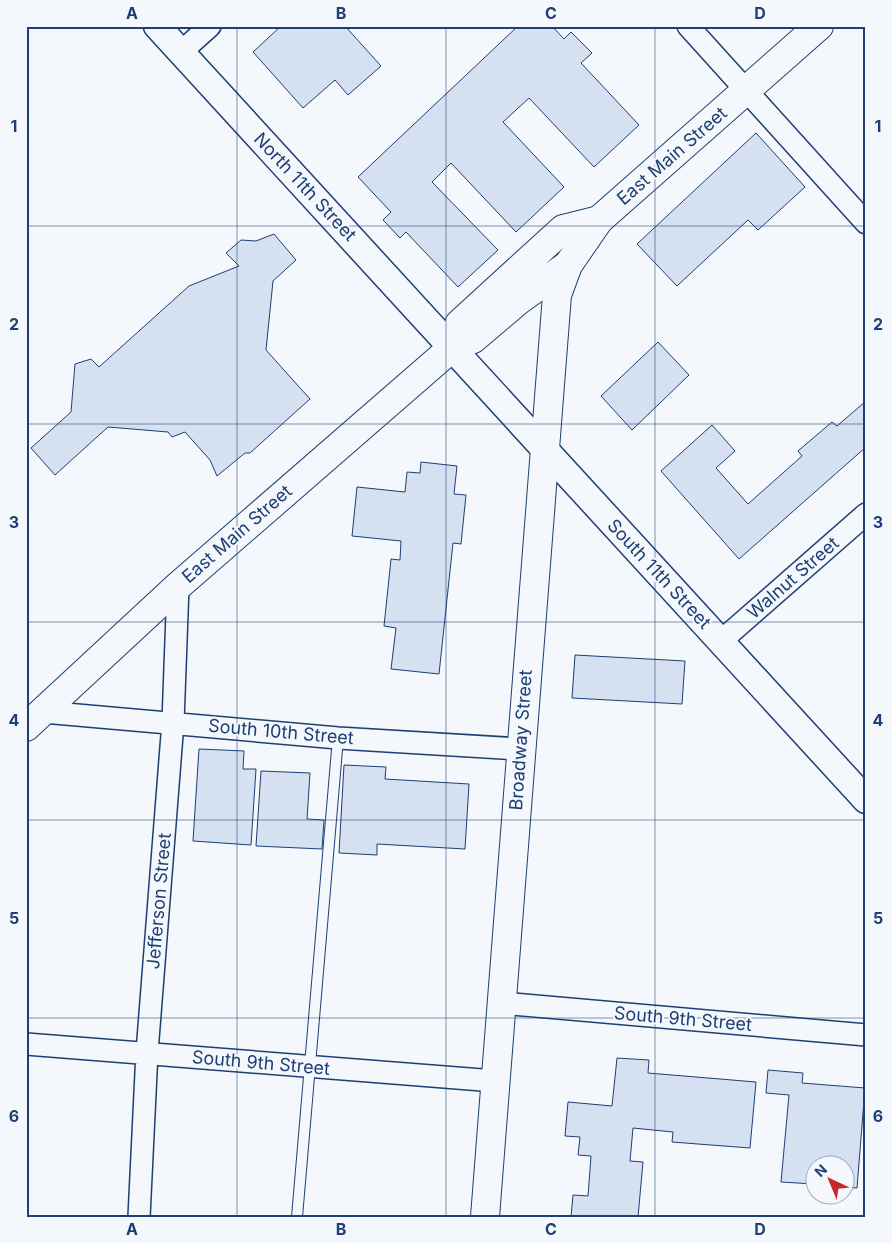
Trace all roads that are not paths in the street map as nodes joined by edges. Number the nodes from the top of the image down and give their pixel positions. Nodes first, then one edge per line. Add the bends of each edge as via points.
1 (157, 26) edge
2 (210, 26) edge
3 (688, 26) edge
4 (819, 26) edge
5 (181, 52) junction
6 (746, 92) junction
7 (599, 220) junction
8 (866, 223) edge
9 (568, 266) junction
10 (453, 347) junction
11 (544, 449) junction
12 (866, 514) edge
13 (178, 586) junction
14 (721, 642) junction
15 (35, 719) edge
16 (173, 722) junction
17 (338, 738) junction
18 (520, 749) junction
19 (866, 800) edge
20 (501, 1003) junction
21 (866, 1035) edge
22 (26, 1044) edge
23 (147, 1052) junction
24 (310, 1068) junction
25 (495, 1081) junction
26 (139, 1217) edge
27 (297, 1217) edge
28 (485, 1217) edge

1 - 5 street, North 11th Street
2 - 5 street
3 - 6 street
4 - 6 main road, East Main Street
5 - 10 street, North 11th Street
6 - 7 main road, East Main Street
6 - 8 street
7 - 9 main road, East Main Street
7 - 10 main road, East Main Street via 563,229 460,324
9 - 10 main road, East Main Street via 519,300 473,339
9 - 11 main road, Broadway Street via 556,295
10 - 11 street, South 11th Street
10 - 13 main road, East Main Street
11 - 14 street, South 11th Street
11 - 18 main road, Broadway Street
12 - 14 street, Walnut Street
13 - 15 main road, East Main Street
13 - 16 street, Jefferson Street
14 - 19 street, South 11th Street
15 - 16 street, South 10th Street
16 - 17 street, South 10th Street
16 - 23 street, Jefferson Street
17 - 18 street, South 10th Street
17 - 24 lane
18 - 20 main road, Broadway Street
20 - 21 street, South 9th Street
20 - 25 main road, Broadway Street
22 - 23 street, South 9th Street
23 - 24 street, South 9th Street
23 - 26 street, Jefferson Street
24 - 25 street, South 9th Street
24 - 27 lane
25 - 28 main road, Broadway Street

